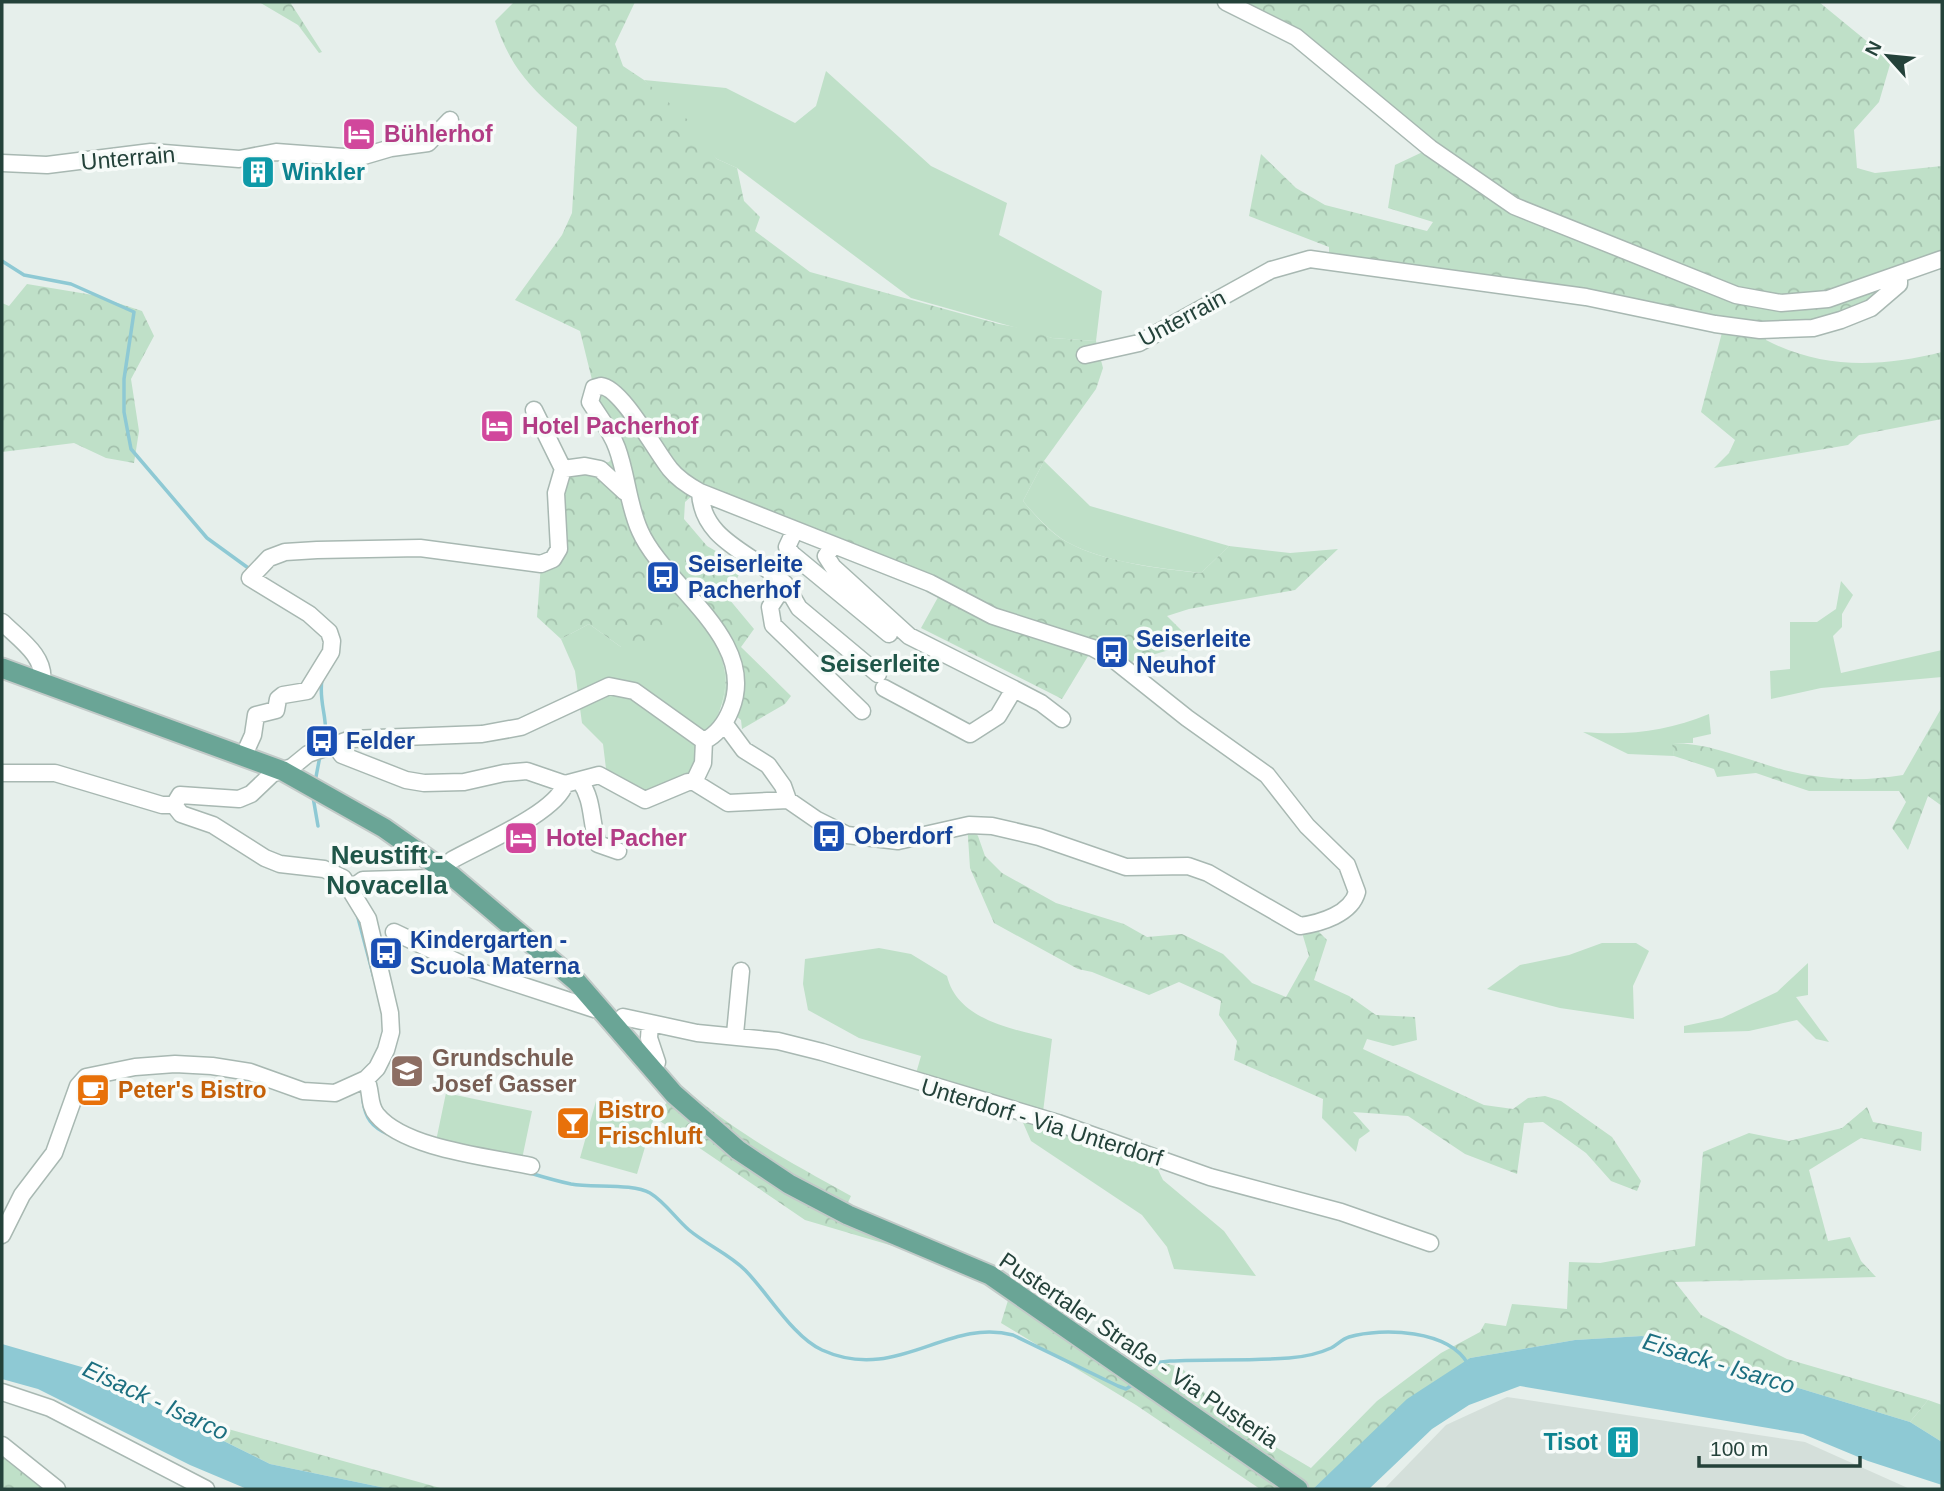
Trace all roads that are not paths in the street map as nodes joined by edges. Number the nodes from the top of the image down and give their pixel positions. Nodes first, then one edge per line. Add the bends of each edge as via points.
1 (1226, 2) edge
2 (450, 120) dead end
3 (2, 163) edge
4 (1942, 259) edge
5 (1899, 276) junction
6 (1085, 355) dead end
7 (534, 410) dead end
8 (563, 469) junction
9 (627, 492) junction
10 (700, 492) junction
11 (794, 532) junction
12 (833, 547) junction
13 (785, 584) junction
14 (2, 622) edge
15 (889, 634) dead end
16 (2, 668) edge
17 (42, 682) junction
18 (1014, 689) junction
19 (862, 711) dead end
20 (1062, 719) dead end
21 (724, 723) junction
22 (704, 741) junction
23 (327, 746) junction
24 (244, 755) junction
25 (283, 771) junction
26 (2, 773) edge
27 (573, 782) junction
28 (694, 782) junction
29 (788, 800) junction
30 (174, 805) junction
31 (618, 851) dead end
32 (452, 860) dead end
33 (439, 875) dead end
34 (352, 888) junction
35 (372, 941) junction
36 (741, 971) dead end
37 (594, 1009) dead end
38 (623, 1017) dead end
39 (650, 1024) junction
40 (735, 1034) junction
41 (652, 1069) junction
42 (366, 1079) junction
43 (531, 1166) dead end
44 (2, 1235) edge
45 (1430, 1243) dead end
46 (2, 1392) edge
47 (2, 1445) edge
48 (1295, 1488) edge
49 (57, 1489) edge
50 (206, 1489) edge

1 - 5 street via 1305,44 1488,191 1634,257 1735,295 1781,303 1828,299
2 - 3 street, Unterrain via 428,143 357,158 275,152 239,159 151,152 47,165
4 - 5 street
5 - 6 street, Unterrain via 1894,290 1871,308 1832,323 1789,330 1715,324 1587,297 1329,260 1291,262 1139,343
7 - 8 street
8 - 9 street via 600,469
8 - 24 street via 556,493 559,549 553,559 541,564 420,548 285,552 269,558 254,573 322,624 332,641 331,652 312,687 283,695 276,710 256,715
9 - 10 street via 614,439 590,402 594,388 601,386 612,391 647,431 669,468
9 - 21 street via 653,556 700,606 726,648 736,696
10 - 11 street
10 - 13 street via 701,511 711,527
11 - 12 street
11 - 15 street via 787,547 792,554
12 - 18 street via 826,556 833,567 909,636
12 - 29 street via 930,583 993,616 1093,648 1113,659 1267,775 1307,826 1347,865 1357,892 1347,909 1300,926 1188,866 1126,867 992,826 969,825 898,841 847,835
13 - 18 street via 799,608 881,681 970,734 998,716
13 - 19 street via 770,607 773,625
14 - 17 street via 38,657 43,666
16 - 17 main road, Pustertaler Straße - Via Pusteria
17 - 24 main road, Pustertaler Straße - Via Pusteria
18 - 20 street
21 - 22 street
21 - 29 street via 744,750 768,765
22 - 23 street via 634,691 609,687 521,727 482,734 382,736
22 - 28 street via 703,763
23 - 25 street
23 - 27 street via 406,780 464,782 527,771
24 - 25 main road, Pustertaler Straße - Via Pusteria
25 - 30 street via 239,799 180,795
25 - 41 main road, Pustertaler Straße - Via Pusteria via 412,847 525,936 577,982
26 - 30 street via 55,773
27 - 28 street via 607,777 645,800
27 - 31 street via 589,793 598,844
27 - 32 street via 533,820 519,823
28 - 29 street via 728,803
30 - 34 street via 181,814 214,825 265,858 324,869
33 - 34 street via 363,880
34 - 35 street via 368,919
35 - 37 street via 396,929 472,969
35 - 42 street via 391,1032 377,1068
36 - 40 street
38 - 39 street, Unterdorf - Via Unterdorf
39 - 40 street, Unterdorf - Via Unterdorf
39 - 41 street via 649,1038 657,1062
40 - 45 street, Unterdorf - Via Unterdorf via 822,1052
41 - 48 main road, Pustertaler Straße - Via Pusteria via 719,1136 763,1168 848,1215 990,1275
42 - 43 street via 373,1110 394,1129 429,1144
42 - 44 street via 335,1093 315,1093 250,1072 212,1066 135,1067 86,1077 54,1153 22,1195
46 - 50 street via 50,1408
47 - 49 street

